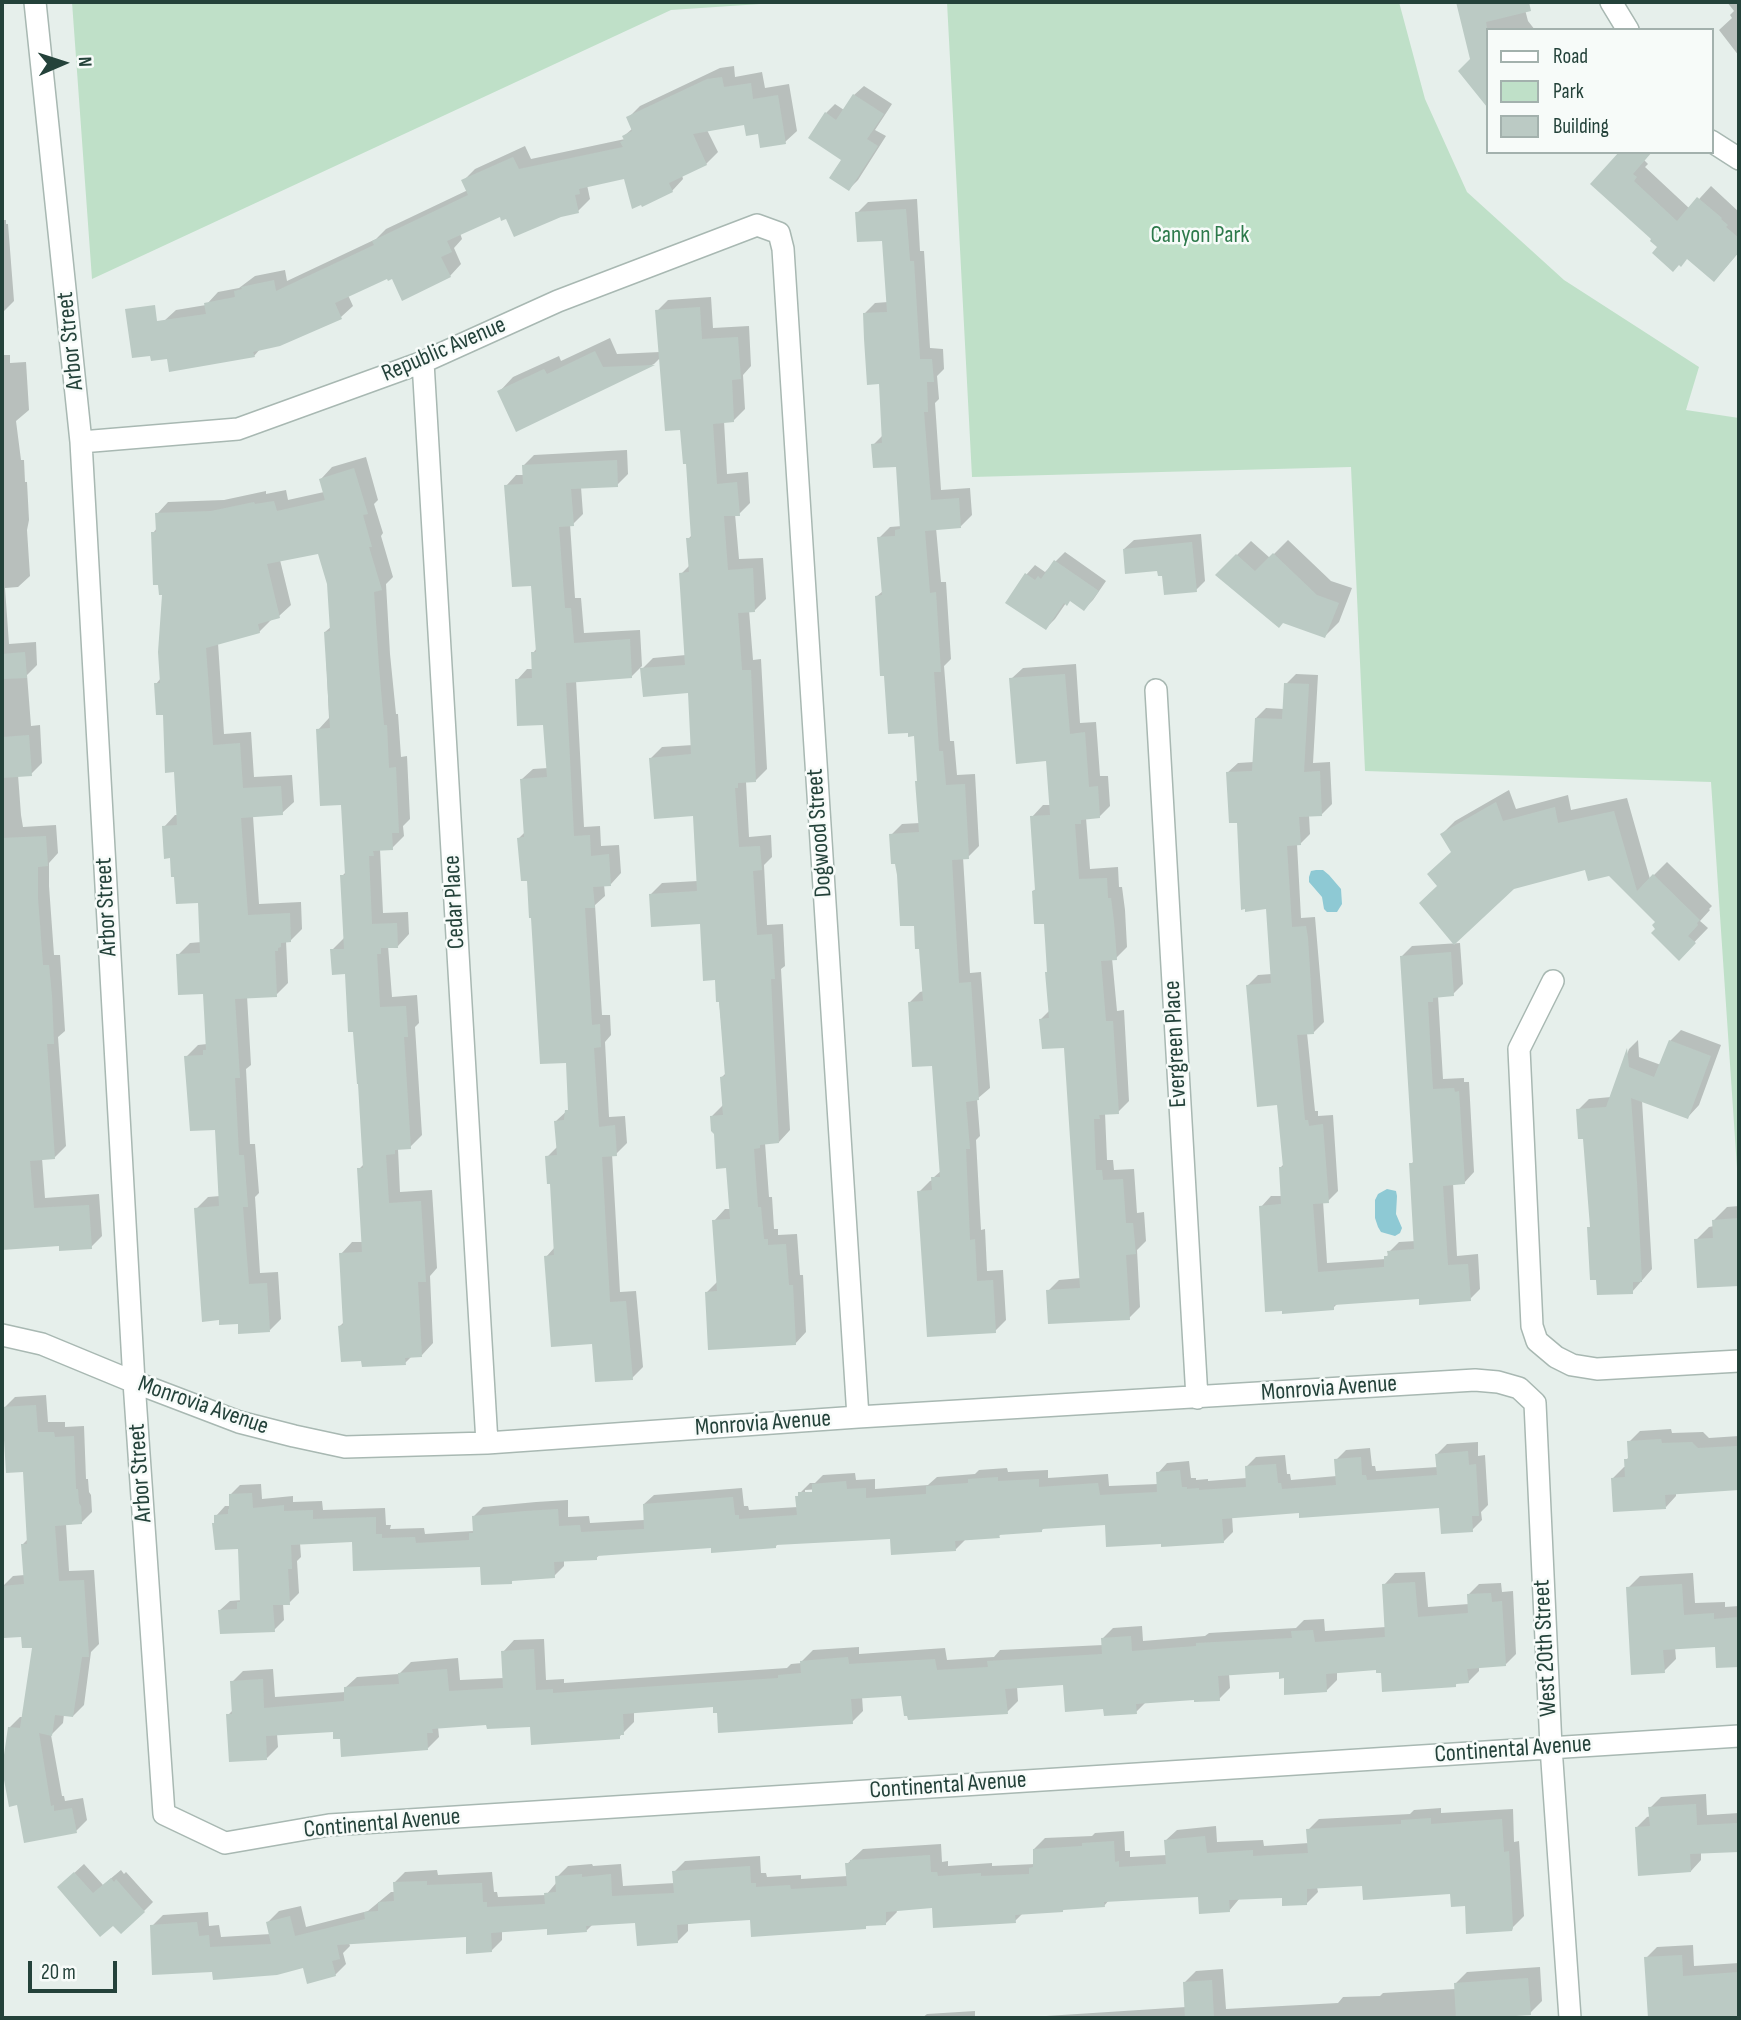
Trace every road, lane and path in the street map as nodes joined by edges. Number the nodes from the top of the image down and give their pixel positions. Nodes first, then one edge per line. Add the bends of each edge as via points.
1 (35, 2) edge
2 (1611, 2) edge
3 (1627, 28) edge
4 (1713, 142) edge
5 (1739, 159) edge
6 (783, 249) joint
7 (423, 362) junction
8 (81, 442) junction
9 (1156, 690) dead end
10 (1553, 981) dead end
11 (2, 1335) edge
12 (1739, 1361) edge
13 (134, 1382) junction
14 (1197, 1398) junction
15 (1535, 1404) joint
16 (858, 1417) junction
17 (487, 1443) junction
18 (1739, 1736) edge
19 (1551, 1747) junction
20 (164, 1814) joint
21 (1570, 2018) edge

1 - 8 street, Arbor Street
2 - 3 street
4 - 5 street
6 - 7 street, Republic Avenue via 779,233 757,225 558,301
6 - 16 street, Dogwood Street
7 - 8 street, Republic Avenue via 239,429
7 - 17 street, Cedar Place
8 - 13 street, Arbor Street
9 - 14 street, Evergreen Place
10 - 12 street via 1520,1049 1532,1326 1537,1341 1572,1365 1597,1369
11 - 13 street, Monrovia Avenue via 42,1344
13 - 17 street, Monrovia Avenue via 239,1422 345,1447
13 - 20 street, Arbor Street
14 - 15 street, Monrovia Avenue via 1475,1380 1519,1388
14 - 16 street, Monrovia Avenue
15 - 19 street, West 20th Street
16 - 17 street, Monrovia Avenue
18 - 19 street, Continental Avenue
19 - 20 street, Continental Avenue via 329,1825 225,1843
19 - 21 street, West 20th Street

